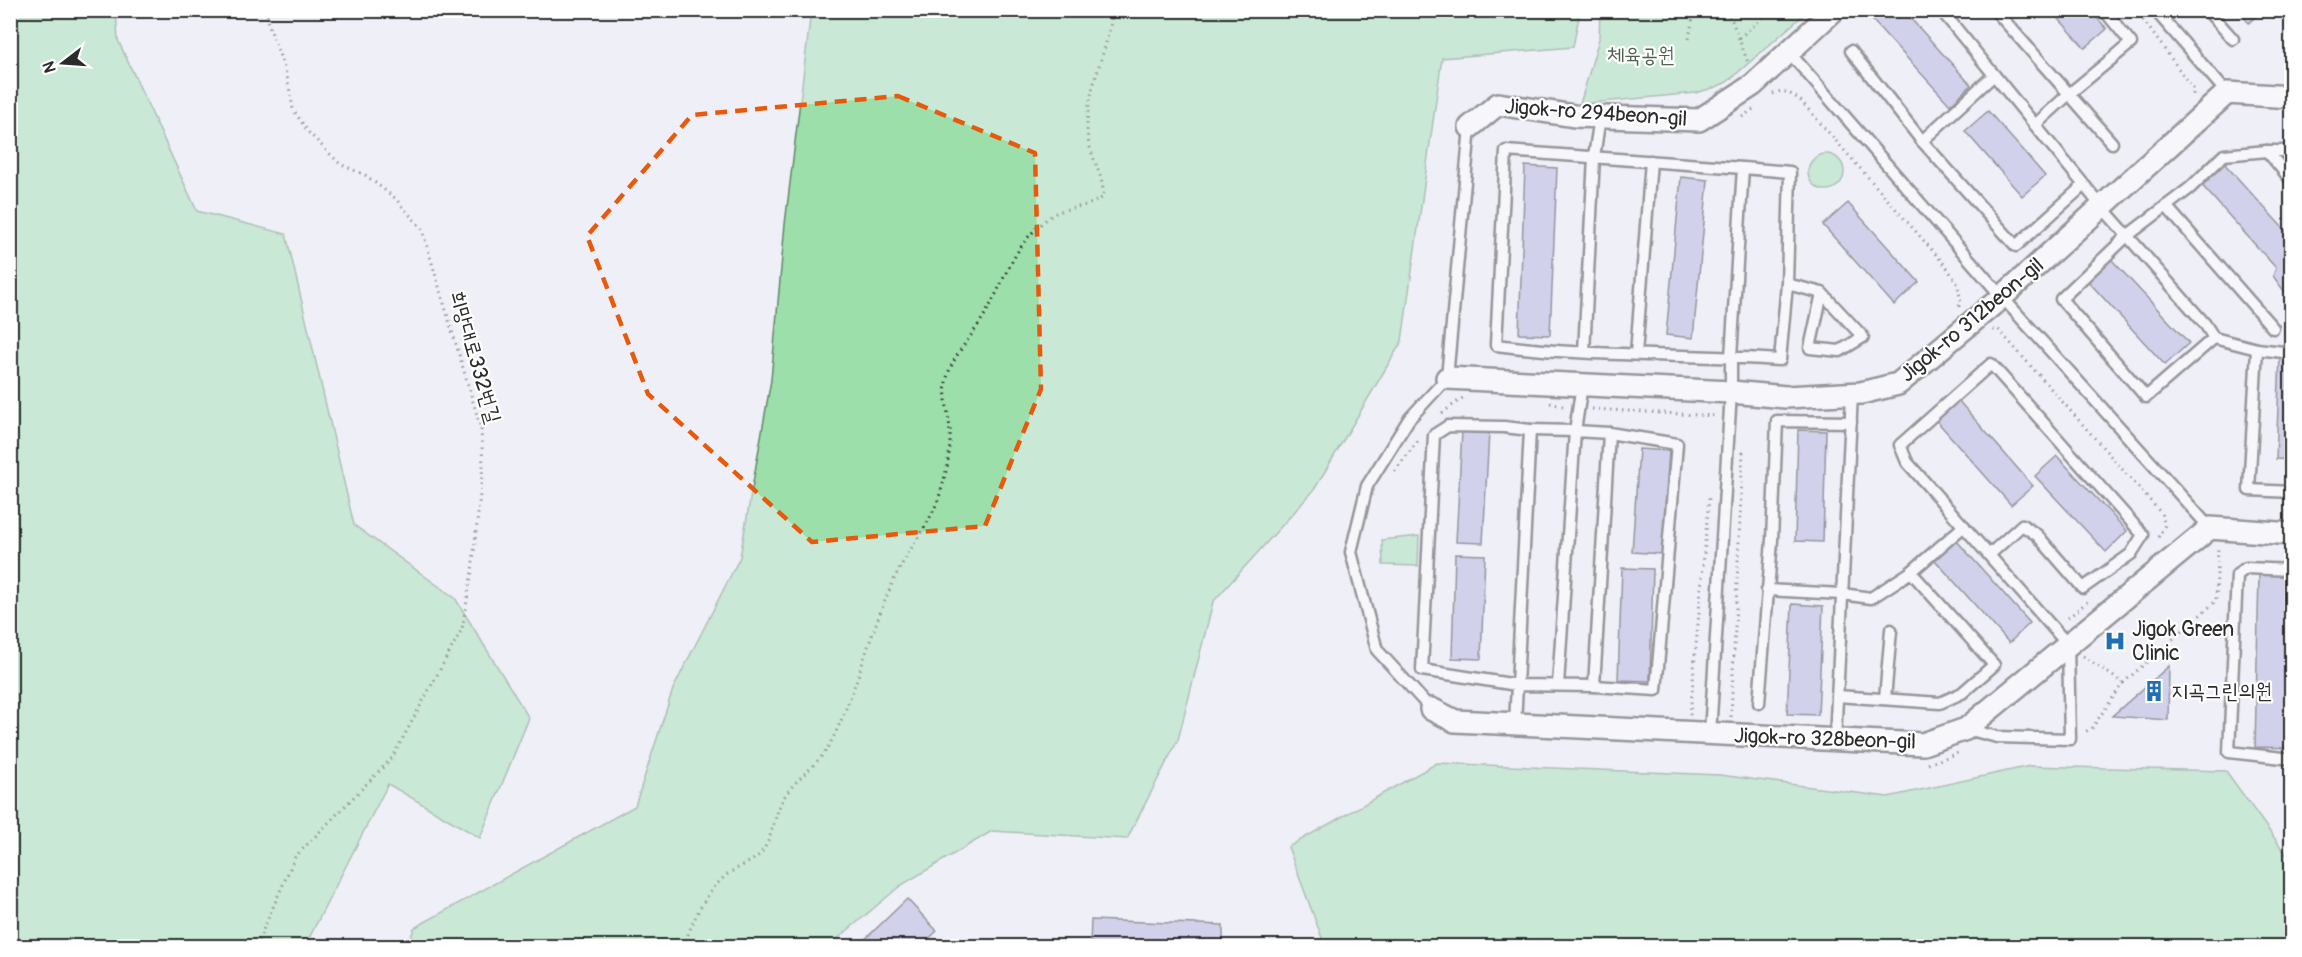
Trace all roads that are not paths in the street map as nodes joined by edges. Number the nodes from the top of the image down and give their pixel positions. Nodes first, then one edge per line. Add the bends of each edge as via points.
1 (1834, 10) edge
2 (1941, 10) edge
3 (1995, 10) edge
4 (2104, 10) edge
5 (2155, 10) edge
6 (2207, 10) edge
7 (2232, 39) dead end
8 (1788, 51) junction
9 (1851, 51) dead end
10 (1994, 75) junction
11 (2227, 93) junction
12 (2069, 94) junction
13 (2292, 97) edge
14 (1600, 117) junction
15 (2035, 125) junction
16 (1470, 127) joint
17 (1922, 141) junction
18 (2112, 143) dead end
19 (2292, 150) edge
20 (2267, 151) junction
21 (1594, 157) junction
22 (1651, 161) junction
23 (1743, 168) junction
24 (2292, 181) edge
25 (2084, 185) junction
26 (2166, 206) junction
27 (2102, 207) junction
28 (2127, 236) junction
29 (1787, 284) junction
30 (1822, 293) junction
31 (2002, 297) junction
32 (2273, 328) dead end
33 (2214, 339) junction
34 (2257, 349) junction
35 (1584, 352) junction
36 (2292, 353) edge
37 (1636, 354) junction
38 (1731, 357) junction
39 (1447, 378) junction
40 (1582, 385) junction
41 (1731, 392) junction
42 (1852, 394) junction
43 (1851, 422) junction
44 (1530, 430) junction
45 (1575, 431) junction
46 (1609, 433) junction
47 (2292, 492) edge
48 (1964, 526) junction
49 (2292, 534) edge
50 (2214, 536) junction
51 (1989, 555) junction
52 (2292, 570) edge
53 (1911, 572) junction
54 (1767, 590) junction
55 (1842, 594) junction
56 (1891, 630) dead end
57 (2074, 649) junction
58 (1517, 685) junction
59 (1558, 686) junction
60 (1594, 686) junction
61 (1837, 696) junction
62 (1885, 699) junction
63 (1759, 703) dead end
64 (1431, 708) joint
65 (1515, 724) junction
66 (1966, 729) junction
67 (1710, 734) junction
68 (1835, 740) junction
69 (2292, 759) edge

1 - 8 street, Jigok-ro 294beon-gil
2 - 10 lane
3 - 12 lane
4 - 12 lane via 2130,43
5 - 11 lane
6 - 7 lane
8 - 14 street, Jigok-ro 294beon-gil via 1757,81 1700,120
8 - 31 lane
9 - 17 lane
10 - 15 lane
10 - 17 lane
11 - 13 street
11 - 27 street, Jigok-ro 312beon-gil
12 - 15 lane
12 - 18 lane
14 - 16 street, Jigok-ro 294beon-gil via 1498,104
14 - 21 lane
15 - 25 lane
16 - 39 lane
17 - 25 lane via 2016,246
19 - 20 lane
20 - 24 lane
20 - 26 lane via 2224,155
21 - 22 lane
21 - 35 lane
21 - 35 lane via 1506,150 1504,173 1496,345
22 - 23 lane
22 - 37 lane
23 - 29 lane via 1790,172
23 - 38 lane
25 - 27 lane
26 - 28 lane
26 - 32 lane
27 - 28 lane
27 - 31 street, Jigok-ro 312beon-gil
28 - 33 lane
28 - 33 lane via 2061,299 2146,397
29 - 30 lane
29 - 38 lane via 1780,360
30 - 30 lane via 1863,337 1840,351 1810,348
31 - 42 street, Jigok-ro 312beon-gil via 1898,384
31 - 50 lane
33 - 34 lane
34 - 36 lane
34 - 47 lane via 2249,490
35 - 37 lane
37 - 38 lane
38 - 41 lane
39 - 40 street, Jigok-ro 312beon-gil
39 - 64 lane via 1409,419 1367,486 1351,552 1377,650
40 - 41 street, Jigok-ro 312beon-gil
40 - 45 lane
41 - 42 street, Jigok-ro 312beon-gil via 1786,397
41 - 67 lane
42 - 43 lane
43 - 54 lane via 1777,421
43 - 55 lane
44 - 45 lane
44 - 58 lane
44 - 58 lane via 1448,426 1434,435 1422,670
45 - 46 lane
45 - 59 lane
46 - 60 lane
46 - 60 lane via 1677,444 1656,690
48 - 51 lane
48 - 51 lane via 1907,462 1900,445 1991,364 2144,535 2131,554 2083,588 2037,534 2022,525
48 - 53 lane
49 - 50 street
50 - 57 street, Jigok-ro 328beon-gil
51 - 57 lane
52 - 69 lane via 2246,568 2237,575 2229,753
53 - 55 lane via 1871,598
53 - 62 lane via 1994,665 1962,693 1940,703
54 - 55 lane
54 - 63 lane
55 - 61 lane
56 - 62 lane
57 - 66 street, Jigok-ro 328beon-gil
57 - 66 lane via 2070,739 1997,737
58 - 59 lane
58 - 65 lane
59 - 60 lane
61 - 62 lane
61 - 68 lane
64 - 65 street, Jigok-ro 328beon-gil via 1455,721
65 - 67 street, Jigok-ro 328beon-gil
66 - 68 street, Jigok-ro 328beon-gil via 1923,744
67 - 68 street, Jigok-ro 328beon-gil

